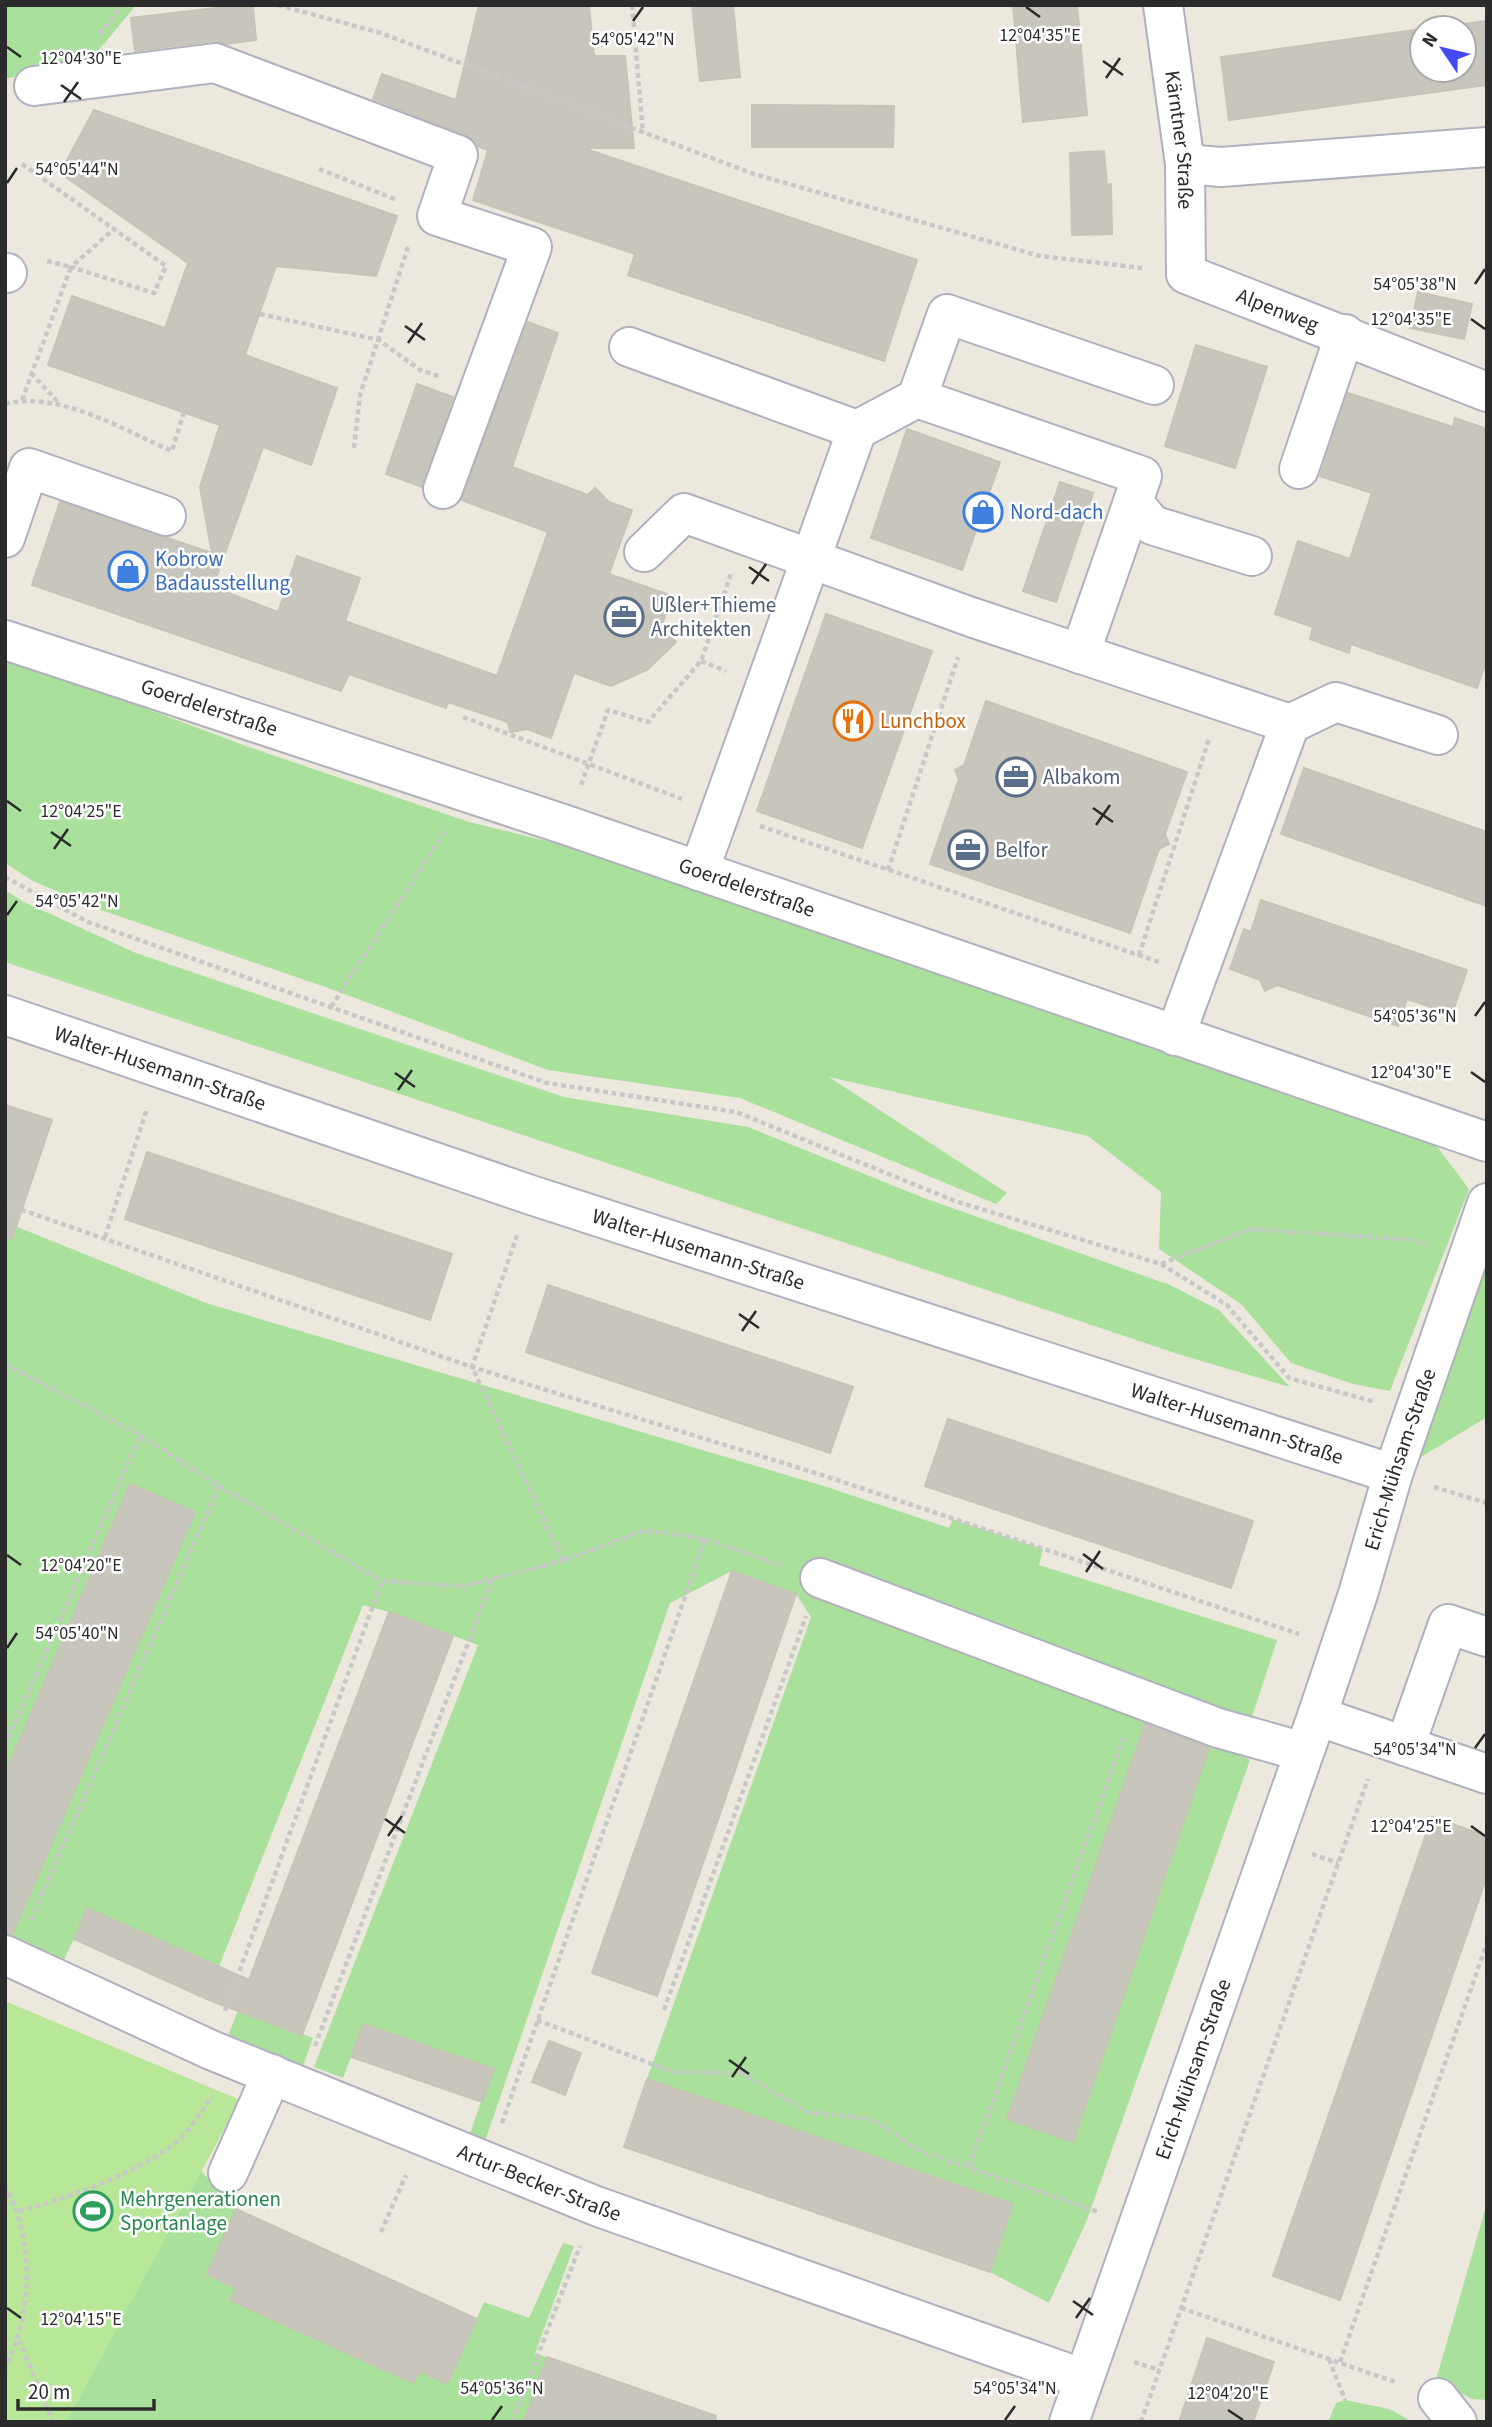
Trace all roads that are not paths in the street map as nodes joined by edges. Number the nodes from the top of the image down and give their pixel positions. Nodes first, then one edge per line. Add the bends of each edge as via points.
1 (1169, 6) edge
2 (34, 86) dead end
3 (1487, 147) edge
4 (1185, 164) junction
5 (1186, 274) joint
6 (1345, 334) junction
7 (629, 347) dead end
8 (1154, 385) dead end
9 (1487, 391) edge
10 (917, 397) junction
11 (857, 430) junction
12 (1299, 470) dead end
13 (443, 489) dead end
14 (1133, 502) junction
15 (166, 516) dead end
16 (5, 538) edge
17 (644, 552) dead end
18 (1252, 556) dead end
19 (812, 558) junction
20 (5, 640) edge
21 (1080, 654) junction
22 (1290, 724) junction
23 (1438, 735) dead end
24 (699, 871) junction
25 (5, 1015) edge
26 (1175, 1036) junction
27 (1485, 1134) edge
28 (1487, 1203) edge
29 (1393, 1474) junction
30 (820, 1578) road end
31 (1487, 1637) edge
32 (1317, 1716) junction
33 (1393, 1742) junction
34 (1304, 1752) junction
35 (1487, 1774) edge
36 (9, 1957) edge
37 (286, 2080) junction
38 (228, 2173) dead end
39 (1084, 2379) junction
40 (1069, 2422) edge

1 - 4 street, Kärntner Straße
2 - 13 street via 215,63 458,155 428,213 532,247
3 - 4 street via 1221,167
4 - 5 street, Kärntner Straße
5 - 6 street, Alpenweg
6 - 9 street, Alpenweg
6 - 12 street
7 - 11 street
8 - 10 street via 947,314
10 - 11 street
10 - 14 street via 1142,476
11 - 19 street
14 - 18 street via 1152,525
14 - 21 street
15 - 16 street via 29,468
17 - 19 street via 684,513
19 - 21 street
19 - 24 street
20 - 24 street, Goerdelerstraße
21 - 22 street
22 - 23 street via 1336,702
22 - 26 street
24 - 26 street, Goerdelerstraße
25 - 29 street, Walter-Husemann-Straße via 531,1195
26 - 27 street, Goerdelerstraße
28 - 29 street, Erich-Mühsam-Straße
29 - 32 street, Erich-Mühsam-Straße
30 - 34 street via 1218,1728
31 - 33 street via 1448,1624
32 - 33 street
32 - 34 street, Erich-Mühsam-Straße
33 - 35 street
34 - 39 street, Erich-Mühsam-Straße
36 - 37 street, Artur-Becker-Straße
37 - 38 street
37 - 39 street, Artur-Becker-Straße via 596,2206
39 - 40 street, Erich-Mühsam-Straße

